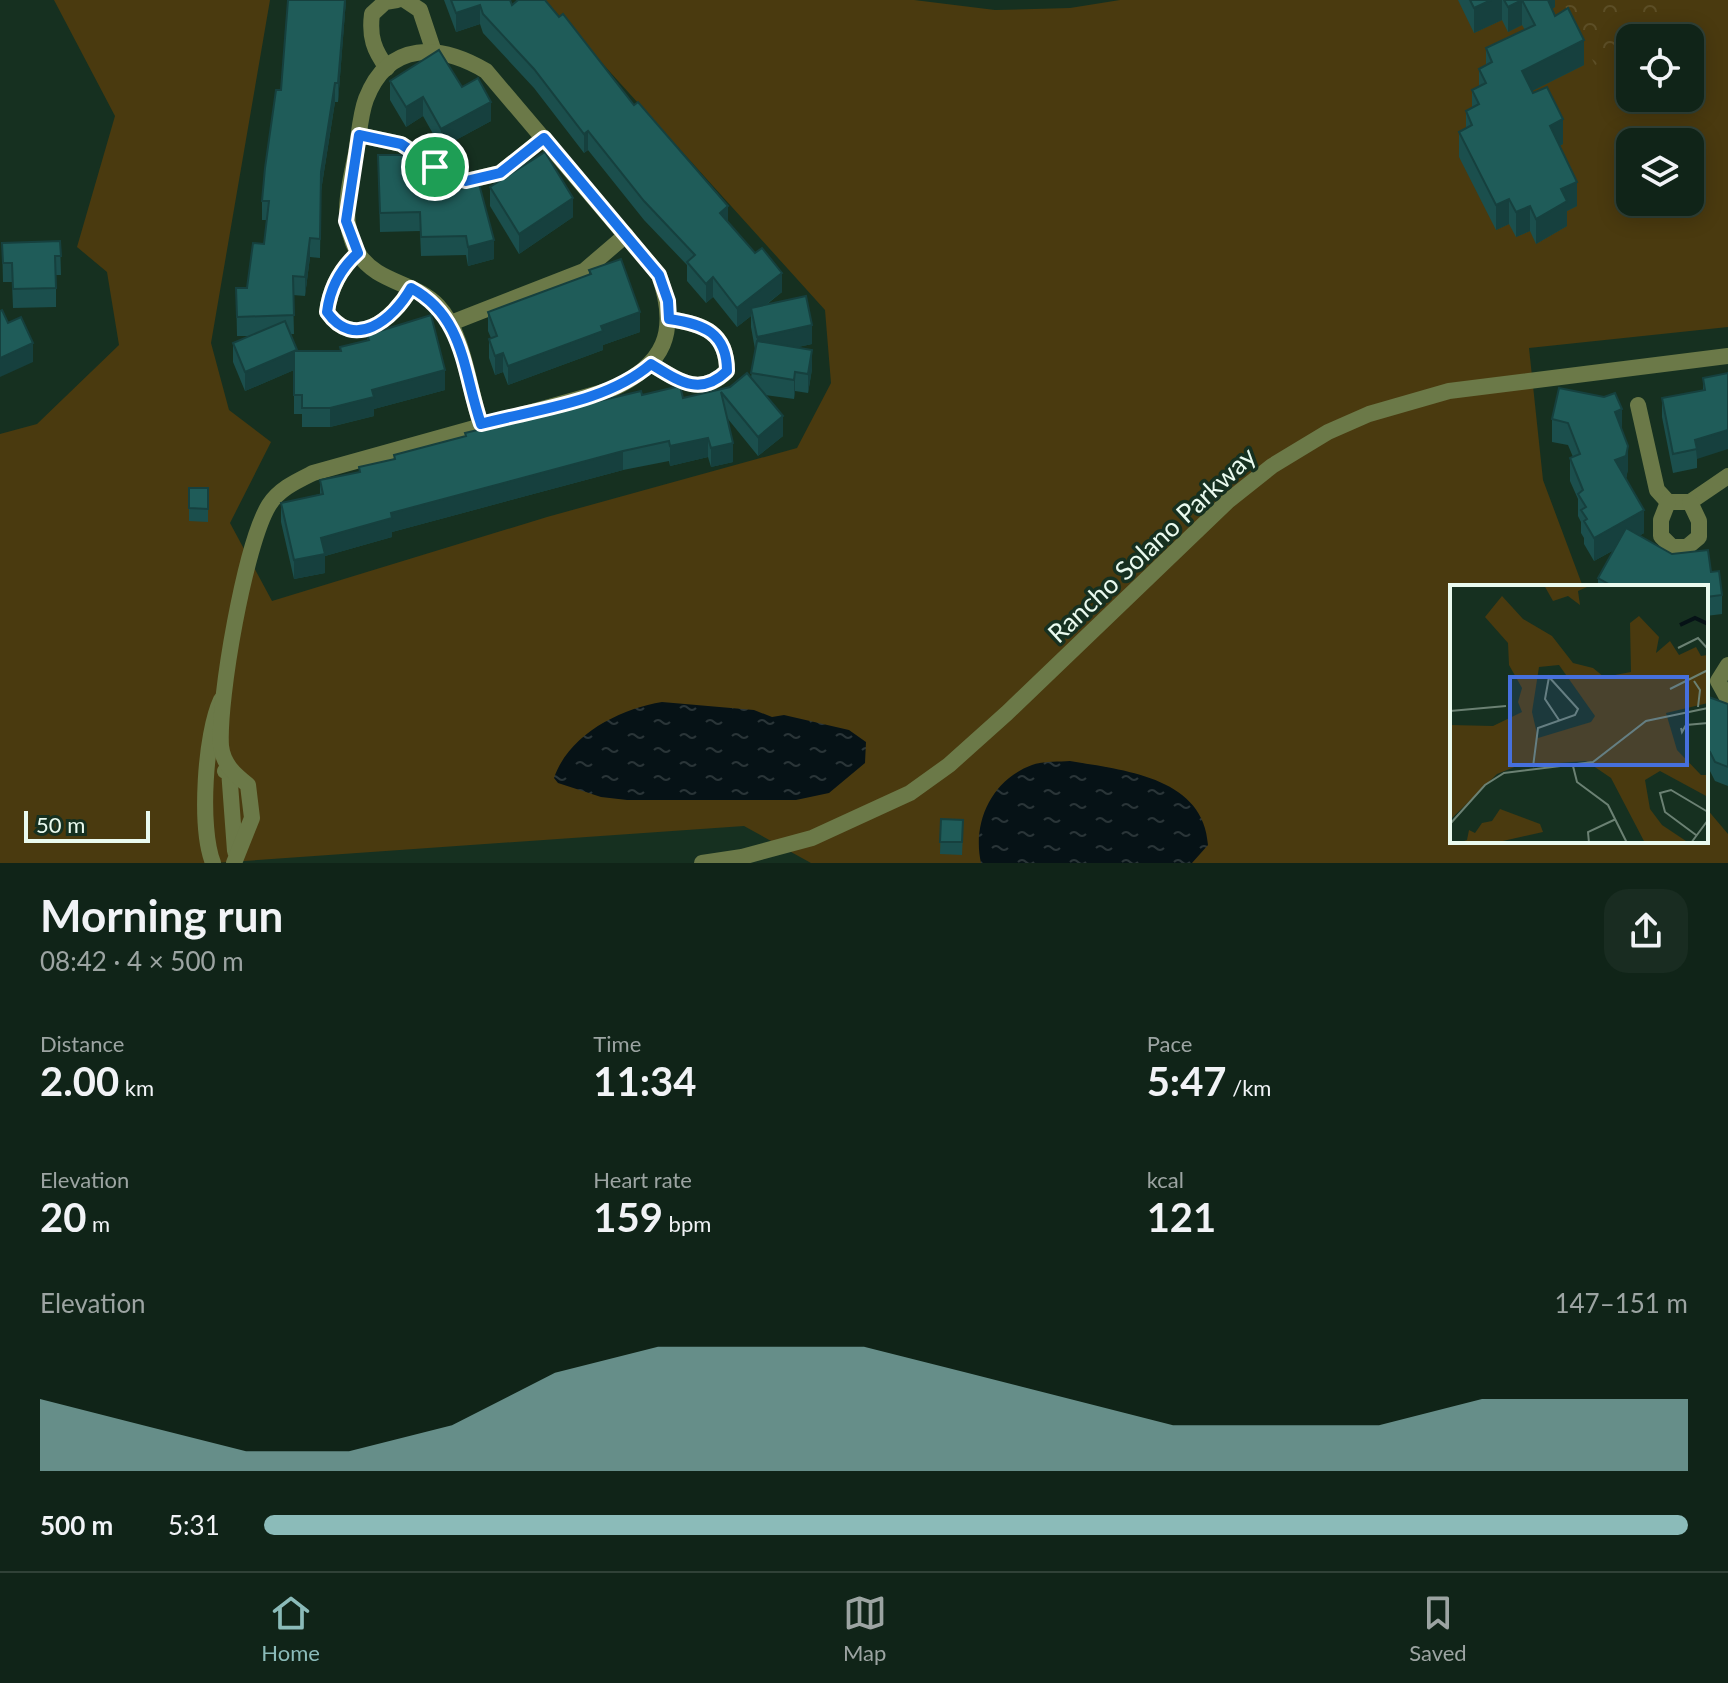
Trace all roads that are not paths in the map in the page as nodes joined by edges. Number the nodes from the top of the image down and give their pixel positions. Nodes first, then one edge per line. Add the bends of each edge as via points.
1 (397, 0) edge
2 (405, 0) edge
3 (433, 49) junction
4 (387, 68) junction
5 (359, 135) junction
6 (544, 138) junction
7 (626, 235) junction
8 (358, 253) junction
9 (411, 288) junction
10 (669, 319) junction
11 (451, 323) junction
12 (1727, 356) edge
13 (651, 364) junction
14 (1638, 405) dead end
15 (481, 424) junction
16 (1728, 476) edge
17 (1668, 502) junction
18 (1690, 502) junction
19 (1728, 665) edge
20 (223, 695) junction
21 (1728, 699) edge
22 (229, 770) junction
23 (208, 771) junction
24 (235, 861) edge
25 (213, 863) edge
26 (702, 863) edge

1 - 4 street via 385,2 372,14 369,32
2 - 3 street via 420,10
3 - 4 street
3 - 6 street via 486,71
4 - 5 street via 366,100
5 - 6 street via 401,144 466,181 500,173
5 - 8 street via 346,221
6 - 7 street
7 - 10 street via 659,275
7 - 11 street via 584,271
8 - 9 street via 369,266
8 - 9 street via 330,292 327,312 337,326 355,332 371,328 402,304
9 - 11 street via 437,304
10 - 13 street
10 - 13 street via 716,335 727,350 727,371 714,383 697,386
11 - 15 street
12 - 26 street, Rancho Solano Parkway via 1449,391 1328,432 1228,501 1007,713 910,793 812,838
13 - 15 street via 610,390
14 - 17 street via 1657,490
15 - 20 street via 313,473 270,503 253,540
16 - 18 street
17 - 18 street
17 - 18 street via 1661,536 1672,547 1687,547 1699,537
19 - 21 street via 1718,681
20 - 22 street via 221,746
20 - 23 street via 212,719
22 - 23 street
22 - 24 street via 248,785 252,818
23 - 25 street

